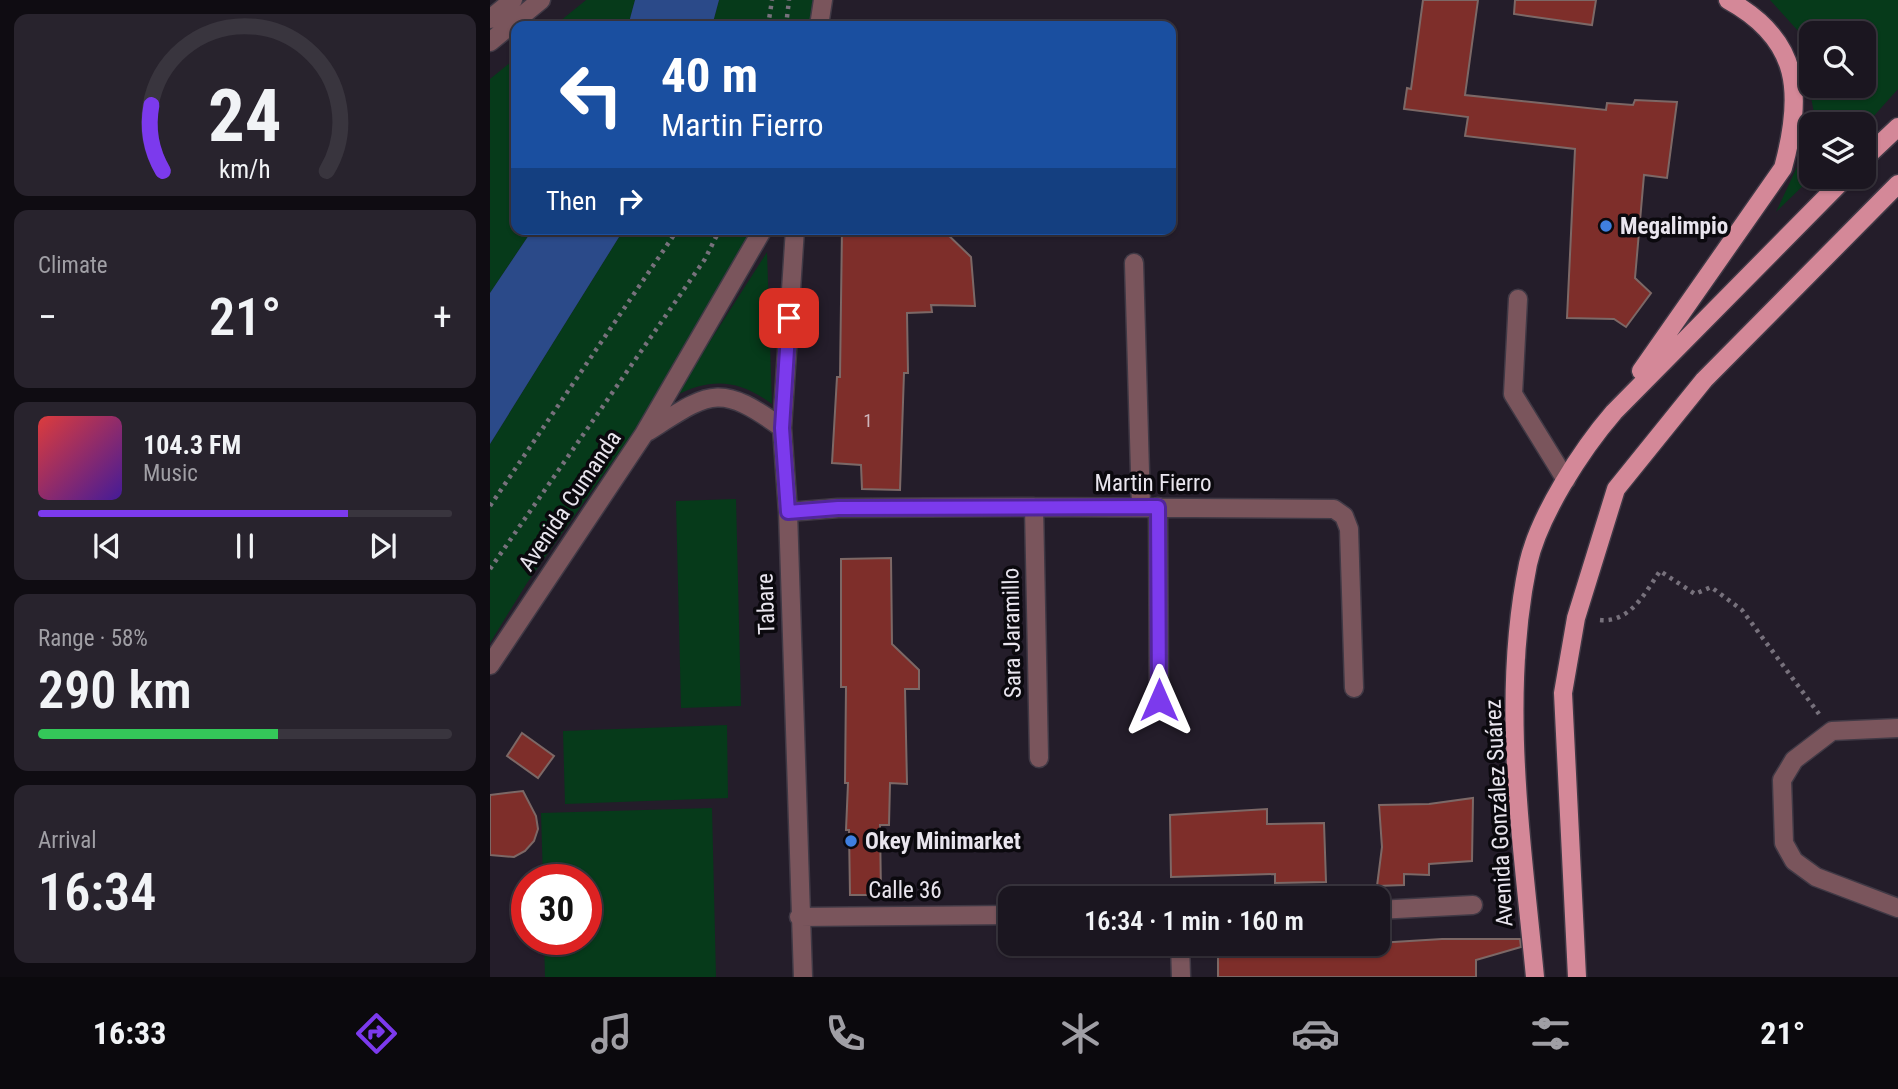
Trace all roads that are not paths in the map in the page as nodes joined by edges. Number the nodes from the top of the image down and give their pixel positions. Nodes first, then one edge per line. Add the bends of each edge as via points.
1 (513, 0) edge
2 (541, 0) edge
3 (823, 0) edge
4 (1728, 0) edge
5 (490, 19) edge
6 (515, 21) edge
7 (819, 21) edge
8 (511, 25) edge
9 (490, 42) edge
10 (1898, 127) edge
11 (1876, 148) edge
12 (1898, 184) edge
13 (1834, 189) edge
14 (760, 235) edge
15 (795, 235) edge
16 (1134, 263) dead end
17 (1518, 299) dead end
18 (1614, 412) junction
19 (782, 428) junction
20 (644, 434) junction
21 (1566, 480) junction
22 (1034, 507) junction
23 (1149, 507) junction
24 (788, 512) junction
25 (490, 665) edge
26 (1354, 688) dead end
27 (1159, 700) dead end
28 (1898, 728) edge
29 (1039, 758) dead end
30 (1473, 905) dead end
31 (1898, 908) edge
32 (1390, 910) edge
33 (998, 915) edge
34 (799, 917) junction
35 (1180, 956) edge
36 (803, 977) edge
37 (1181, 977) edge
38 (1535, 977) edge
39 (1577, 977) edge

1 - 5 street
2 - 6 street
3 - 7 street
4 - 18 main road via 1754,14 1777,37 1789,64 1794,93 1793,132 1783,168
8 - 9 street
10 - 11 main road
12 - 39 main road via 1704,380 1616,489 1576,618 1563,692
13 - 18 main road, Avenida González Suárez
14 - 20 street, Avenida Cumanda
15 - 19 street, Tabare
16 - 23 street
17 - 21 street via 1513,394
18 - 21 main road, Avenida González Suárez via 1592,437
19 - 20 street, Avenida Cumanda via 729,397 700,399
19 - 24 street, Tabare
20 - 25 street, Avenida Cumanda
21 - 38 main road, Avenida González Suárez via 1529,562 1515,700 1517,778
22 - 23 street, Martin Fierro
22 - 24 street, Martin Fierro
22 - 29 street, Sara Jaramillo
23 - 26 street, Martin Fierro via 1334,509 1344,516 1349,529
23 - 27 street
24 - 34 street, Tabare
28 - 31 street via 1832,731 1794,760 1782,780 1784,843 1794,861 1816,877
30 - 32 street
33 - 34 street, Calle 36
34 - 36 street, Tabare
35 - 37 street

